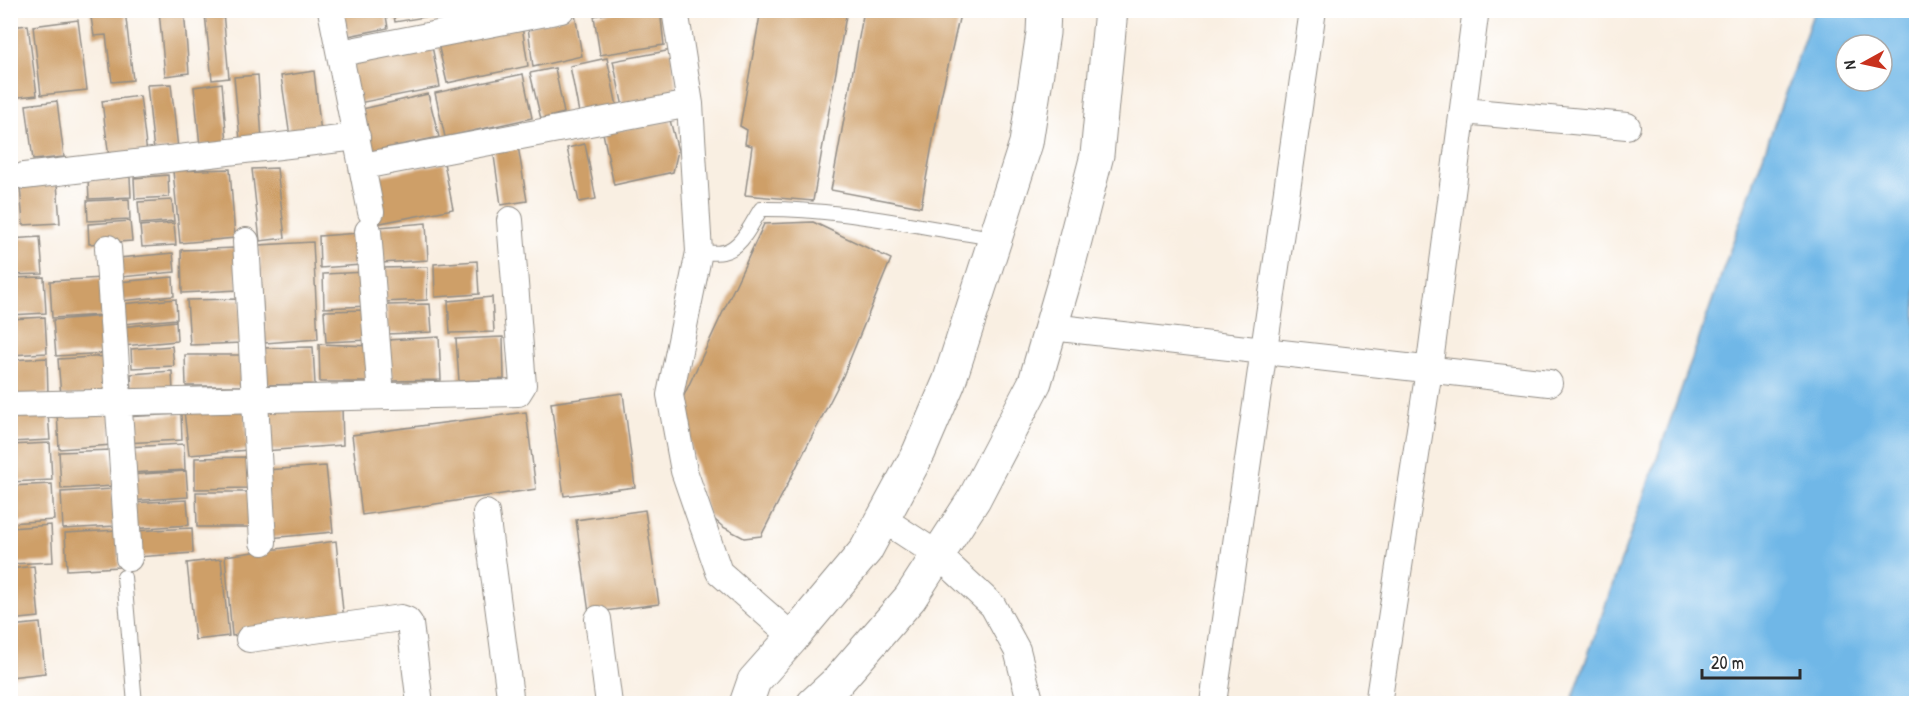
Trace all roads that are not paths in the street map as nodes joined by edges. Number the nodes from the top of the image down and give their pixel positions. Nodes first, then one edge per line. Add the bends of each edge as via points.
1 (331, 10) edge
2 (561, 10) edge
3 (675, 10) edge
4 (1044, 10) edge
5 (1111, 10) edge
6 (1313, 10) edge
7 (1475, 16) dead end
8 (341, 53) junction
9 (690, 105) junction
10 (1462, 111) junction
11 (1627, 126) dead end
12 (357, 137) junction
13 (363, 166) junction
14 (24, 176) dead end
15 (510, 220) dead end
16 (995, 238) junction
17 (246, 241) dead end
18 (108, 248) dead end
19 (699, 252) junction
20 (1051, 327) junction
21 (1264, 351) junction
22 (1428, 370) junction
23 (1549, 383) dead end
24 (381, 396) junction
25 (255, 400) junction
26 (119, 402) junction
27 (10, 405) edge
28 (486, 513) dead end
29 (883, 519) junction
30 (263, 542) dead end
31 (938, 555) junction
32 (126, 568) joint
33 (598, 619) dead end
34 (793, 637) junction
35 (249, 639) dead end
36 (1213, 703) edge
37 (135, 704) edge
38 (420, 704) edge
39 (511, 704) edge
40 (609, 704) edge
41 (746, 704) edge
42 (813, 704) edge
43 (1030, 704) edge
44 (1378, 704) edge

1 - 8 street
2 - 8 street
3 - 9 street
4 - 16 street via 1026,143
5 - 20 street via 1097,155
6 - 21 street
7 - 10 street
8 - 12 street
9 - 13 street
9 - 19 street
10 - 11 street
10 - 22 street
12 - 13 street
12 - 14 street
13 - 24 street
15 - 24 street via 521,390
16 - 19 lane via 842,215 761,209 740,244 724,252
16 - 29 street via 949,382 919,452
17 - 25 street
18 - 26 street
19 - 34 street via 670,395 684,471 719,572
20 - 21 street
20 - 31 street via 1035,382 974,500
21 - 22 street
21 - 36 street
22 - 23 street
22 - 44 street
24 - 25 street
25 - 26 street
25 - 30 street
26 - 27 street
26 - 32 street
28 - 39 street
29 - 31 street
29 - 34 street via 866,550
31 - 42 street via 910,598
31 - 43 street via 993,606 1017,650
32 - 37 lane
33 - 40 street
34 - 41 street via 754,681
35 - 38 street via 407,620

